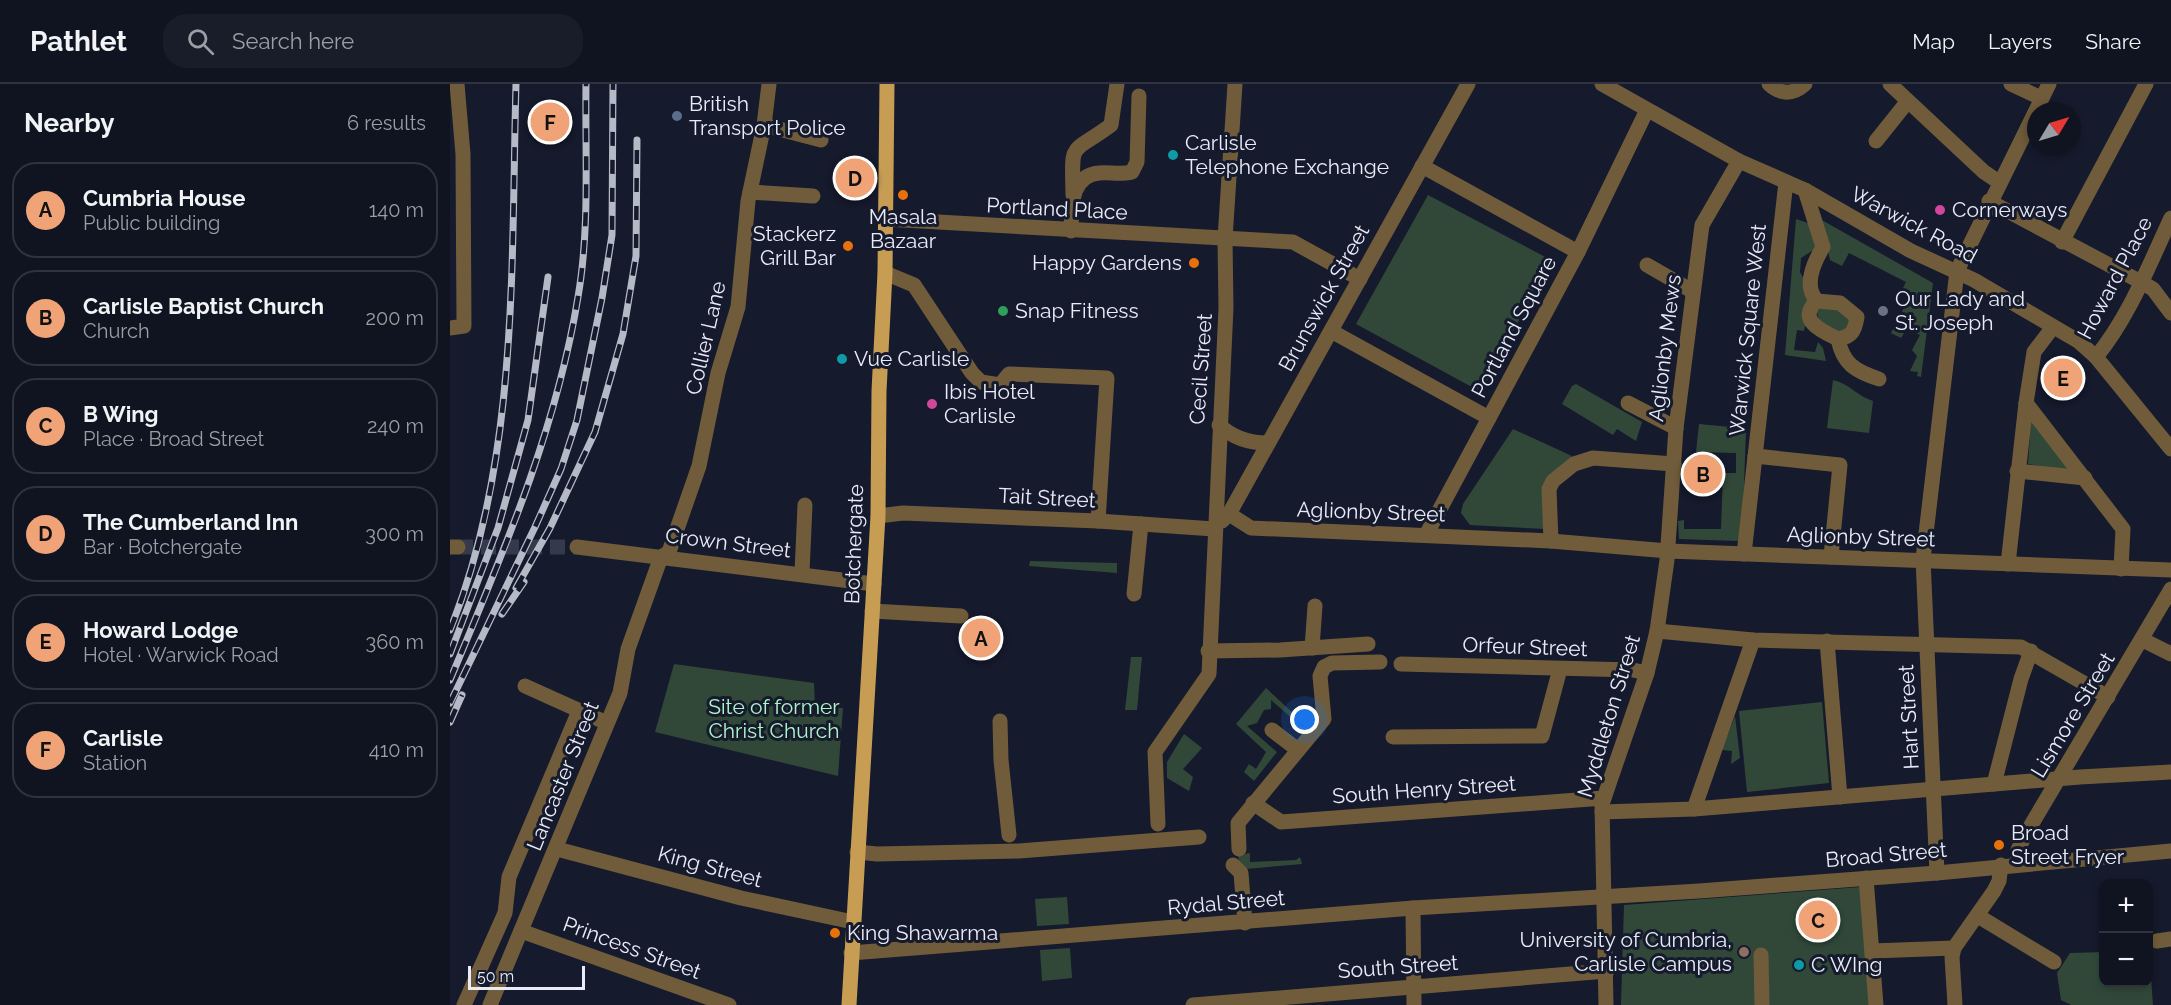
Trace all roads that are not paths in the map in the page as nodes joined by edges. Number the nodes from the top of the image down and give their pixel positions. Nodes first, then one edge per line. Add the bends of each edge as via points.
1 (457, 84) edge
2 (769, 84) edge
3 (886, 84) edge
4 (1117, 84) edge
5 (1235, 84) edge
6 (1468, 84) edge
7 (1602, 84) edge
8 (1769, 84) edge
9 (1805, 84) edge
10 (1890, 84) edge
11 (2012, 84) edge
12 (2049, 84) edge
13 (2146, 84) edge
14 (1139, 96) dead end
15 (2041, 99) junction
16 (1908, 101) junction
17 (1647, 110) junction
18 (764, 125) junction
19 (821, 140) dead end
20 (1876, 141) dead end
21 (456, 153) edge
22 (1739, 161) junction
23 (1422, 166) junction
24 (1786, 182) junction
25 (1999, 182) junction
26 (1805, 190) junction
27 (750, 192) junction
28 (1073, 195) junction
29 (813, 196) dead end
30 (1989, 201) junction
31 (2171, 218) edge
32 (885, 219) junction
33 (1071, 231) junction
34 (1225, 239) junction
35 (2062, 242) junction
36 (1578, 252) junction
37 (1647, 265) dead end
38 (1957, 271) junction
39 (885, 273) junction
40 (1360, 279) junction
41 (2141, 282) junction
42 (1692, 291) junction
43 (1817, 301) junction
44 (2171, 313) edge
45 (2053, 327) junction
46 (450, 328) edge
47 (1331, 331) junction
48 (1838, 339) junction
49 (2096, 357) junction
50 (1879, 379) dead end
51 (2026, 403) junction
52 (1628, 404) dead end
53 (1489, 418) junction
54 (1218, 425) junction
55 (1676, 428) junction
56 (1267, 443) junction
57 (2171, 449) edge
58 (1755, 456) junction
59 (1674, 464) junction
60 (2018, 471) junction
61 (2085, 478) junction
62 (805, 505) dead end
63 (1229, 514) junction
64 (878, 516) junction
65 (1098, 521) junction
66 (1141, 524) junction
67 (1214, 530) junction
68 (1426, 535) junction
69 (1551, 541) junction
70 (577, 547) tunnel mouth
71 (1668, 550) junction
72 (1744, 554) junction
73 (661, 557) junction
74 (1832, 557) junction
75 (1923, 559) junction
76 (2008, 564) junction
77 (2121, 569) junction
78 (2171, 570) edge
79 (802, 573) junction
80 (873, 584) junction
81 (2171, 589) edge
82 (1134, 594) dead end
83 (1315, 606) dead end
84 (872, 611) junction
85 (962, 616) dead end
86 (1657, 631) junction
87 (1753, 640) junction
88 (2143, 640) junction
89 (1827, 641) junction
90 (1926, 643) junction
91 (1368, 644) dead end
92 (1312, 648) junction
93 (2031, 651) junction
94 (1208, 654) junction
95 (2171, 654) edge
96 (1380, 662) dead end
97 (1401, 664) dead end
98 (1560, 669) junction
99 (1647, 673) junction
100 (525, 686) dead end
101 (2108, 697) junction
102 (579, 711) junction
103 (1000, 721) dead end
104 (607, 723) junction
105 (1272, 730) dead end
106 (1393, 737) dead end
107 (1298, 750) junction
108 (2171, 758) edge
109 (2166, 773) edge
110 (2058, 780) junction
111 (1995, 784) junction
112 (1934, 789) junction
113 (1840, 797) junction
114 (1253, 803) junction
115 (1603, 805) junction
116 (1694, 809) junction
117 (1158, 824) dead end
118 (1009, 835) dead end
119 (1199, 837) dead end
120 (557, 849) junction
121 (1239, 849) dead end
122 (2171, 851) edge
123 (857, 852) junction
124 (2018, 864) junction
125 (1233, 865) dead end
126 (2001, 865) junction
127 (1937, 873) junction
128 (1866, 878) junction
129 (1605, 894) junction
130 (1413, 908) junction
131 (1978, 916) junction
132 (853, 922) junction
133 (1245, 922) junction
134 (521, 931) junction
135 (1954, 948) junction
136 (1872, 951) junction
137 (851, 953) junction
138 (1761, 955) dead end
139 (2054, 962) dead end
140 (1606, 971) junction
141 (1414, 987) junction
142 (464, 1005) edge
143 (490, 1005) edge
144 (729, 1005) edge
145 (849, 1005) edge
146 (1201, 1005) edge
147 (1414, 1005) edge
148 (1606, 1005) edge
149 (1762, 1005) edge
150 (1876, 1005) edge
151 (1954, 1005) edge

1 - 21 street
2 - 18 street, Collier Lane
3 - 32 main road, Botchergate
4 - 28 street via 1111,125 1075,148
5 - 34 street, Cecil Street
6 - 23 street, Brunswick Street
7 - 17 street, Warwick Road
8 - 9 street via 1784,93 1796,92
10 - 16 street
11 - 15 street
12 - 15 street, Hart Street
13 - 35 street
14 - 28 street via 1137,162 1132,172 1089,175
15 - 25 street, Hart Street
16 - 20 street
16 - 25 street
17 - 22 street, Warwick Road
17 - 36 street
18 - 19 street
18 - 27 street, Collier Lane
21 - 46 street via 464,326
22 - 24 street, Warwick Road
22 - 42 street, Aglionby Mews via 1702,225
23 - 36 street, Portland Square
23 - 40 street, Brunswick Street
24 - 26 street, Warwick Road
24 - 58 street, Warwick Square West
25 - 30 street, Hart Street
26 - 38 street, Warwick Road via 1911,251
26 - 43 street via 1822,247 1811,269
27 - 29 street
27 - 73 street, Collier Lane via 739,301 718,374 705,446 669,552
28 - 33 street
30 - 35 street
30 - 38 street, Hart Street
31 - 41 street, Howard Place
32 - 33 street, Portland Place
32 - 39 main road, Botchergate
33 - 34 street, Portland Place
34 - 40 street, Portland Place via 1293,242
34 - 54 street, Cecil Street via 1226,308
35 - 41 street
36 - 53 street, Portland Square
37 - 42 street
38 - 45 street, Warwick Road
38 - 75 street, Hart Street
39 - 64 main road, Botchergate
39 - 65 street via 914,285 981,382 1000,385 1009,374 1107,378
40 - 47 street, Brunswick Street
41 - 44 street via 2153,289
41 - 49 street, Howard Place
42 - 55 street, Aglionby Mews
43 - 48 street via 1809,314 1814,327
43 - 48 street via 1840,303 1857,317 1855,330
45 - 49 street, Warwick Road via 2086,346
45 - 51 street via 2034,352
47 - 53 street, Portland Square
47 - 56 street, Brunswick Street
48 - 50 street via 1844,360 1857,371
49 - 57 street, Warwick Road
51 - 60 street
51 - 61 street
52 - 55 street
53 - 68 street
54 - 56 street via 1253,443
54 - 67 street, Cecil Street
55 - 59 street, Aglionby Mews
56 - 63 street, Brunswick Street
58 - 72 street, Warwick Square West
58 - 74 street via 1840,465
59 - 69 street via 1593,458 1574,464 1549,489
59 - 71 street, Aglionby Mews
60 - 61 street
60 - 76 street
61 - 77 street via 2123,529
62 - 79 street
63 - 67 street, Brunswick Street
63 - 68 street, Aglionby Street via 1251,528
64 - 65 street, Tait Street via 903,513
64 - 80 main road, Botchergate
65 - 66 street, Tait Street
66 - 67 street, Tait Street
66 - 82 street
67 - 94 street, Cecil Street
68 - 69 street, Aglionby Street
69 - 71 street, Aglionby Street
70 - 73 street, Crown Street
71 - 72 street, Aglionby Street
71 - 86 street, Myddleton Street
72 - 74 street, Aglionby Street
73 - 79 street, Crown Street
73 - 104 street, Lancaster Street via 628,649 620,693
74 - 75 street, Aglionby Street
75 - 76 street, Aglionby Street
75 - 90 street, Hart Street
76 - 77 street, Aglionby Street
77 - 78 street, Aglionby Street
79 - 80 street, Crown Street
80 - 84 main road, Botchergate
81 - 88 street, Lismore Street
83 - 92 street
84 - 85 street
84 - 123 main road, Botchergate
86 - 87 street
86 - 99 street, Myddleton Street
87 - 89 street
87 - 116 street
88 - 95 street
88 - 101 street, Lismore Street
89 - 90 street
89 - 113 street
90 - 93 street via 2021,647
90 - 112 street, Hart Street
91 - 92 street
92 - 94 street
93 - 101 street
93 - 111 street
94 - 117 street, Cecil Street via 1209,674 1155,752
96 - 107 street via 1332,663 1324,667 1320,676 1324,719
97 - 98 street, Orfeur Street
98 - 99 street, Orfeur Street
98 - 106 street via 1542,736
99 - 115 street, Myddleton Street
100 - 102 street
101 - 110 street, Lismore Street
102 - 104 street
102 - 142 street via 509,877 505,913
103 - 118 street via 1000,760
104 - 120 street, Lancaster Street
105 - 107 street
107 - 114 street
108 - 109 street
109 - 110 street, South Henry Street
110 - 111 street, South Henry Street
110 - 124 street, Lismore Street via 2024,837 2018,850
111 - 112 street, South Henry Street
112 - 113 street, South Henry Street
112 - 127 street, Hart Street
113 - 116 street, South Henry Street
114 - 115 street, South Henry Street via 1281,822
114 - 121 street via 1238,823
115 - 116 street, South Henry Street
115 - 129 street, Myddleton Street
119 - 123 street via 1019,851
120 - 132 street, King Street via 741,898
120 - 134 street, Lancaster Street
122 - 124 street, Broad Street
123 - 132 main road, Botchergate
124 - 126 street, Broad Street
125 - 133 street via 1241,873
126 - 127 street, Broad Street
126 - 131 street via 2000,881
127 - 128 street, Broad Street
128 - 129 street, Broad Street
128 - 136 street
129 - 130 street, Rydal Street
129 - 140 street, Myddleton Street
130 - 133 street, Rydal Street
130 - 141 street
131 - 135 street
131 - 139 street
132 - 137 main road, Botchergate
133 - 137 street, Rydal Street
134 - 143 street, Lancaster Street
134 - 144 street, Princess Street
135 - 136 street
135 - 151 street
136 - 150 street
137 - 145 main road, Botchergate
138 - 149 street
140 - 141 street, South Street
140 - 148 street, Myddleton Street
141 - 146 street, South Street
141 - 147 street

